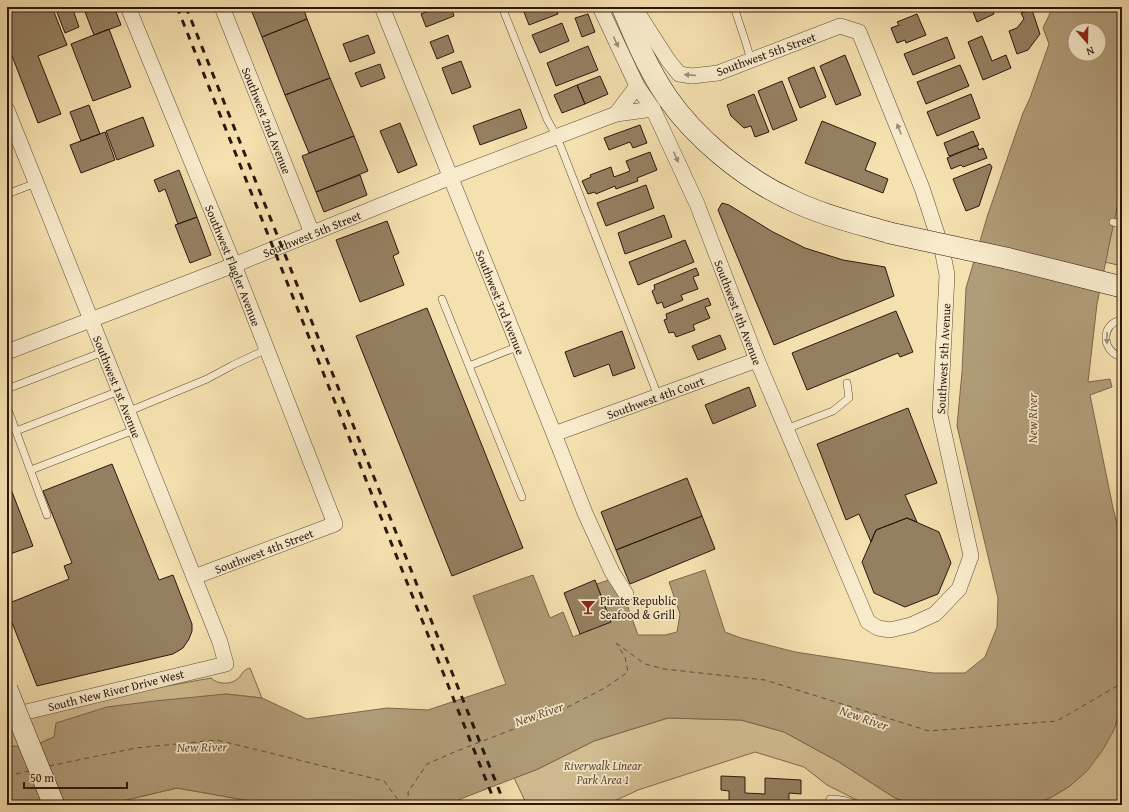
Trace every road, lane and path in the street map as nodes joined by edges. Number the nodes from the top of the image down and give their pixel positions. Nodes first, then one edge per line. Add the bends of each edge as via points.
1 (128, 7) edge
2 (222, 7) edge
3 (382, 7) edge
4 (502, 7) edge
5 (600, 7) edge
6 (622, 7) edge
7 (634, 7) edge
8 (734, 7) edge
9 (859, 32) joint
10 (751, 60) junction
11 (637, 86) junction
12 (653, 109) junction
13 (7, 110) edge
14 (616, 114) junction
15 (557, 137) junction
16 (451, 177) junction
17 (36, 183) junction
18 (7, 194) edge
19 (1113, 222) dead end
20 (1122, 224) edge
21 (312, 233) junction
22 (234, 264) junction
23 (1122, 287) edge
24 (442, 299) dead end
25 (90, 320) junction
26 (1122, 320) edge
27 (519, 346) junction
28 (266, 349) junction
29 (7, 352) edge
30 (103, 352) junction
31 (1122, 357) edge
32 (757, 360) junction
33 (469, 366) junction
34 (847, 383) dead end
35 (7, 389) edge
36 (119, 391) junction
37 (658, 396) junction
38 (7, 407) edge
39 (127, 412) junction
40 (786, 429) junction
41 (134, 430) junction
42 (16, 431) junction
43 (554, 434) junction
44 (31, 470) junction
45 (522, 497) dead end
46 (47, 515) dead end
47 (335, 524) joint
48 (194, 577) junction
49 (626, 594) dead end
50 (868, 622) joint
51 (226, 664) joint
52 (7, 689) edge
53 (7, 717) edge
54 (828, 802) edge
55 (54, 805) edge
56 (856, 805) edge

1 - 22 street, Southwest Flagler Avenue
2 - 21 street, Southwest 2nd Avenue
3 - 16 street, Southwest 3rd Avenue
4 - 15 lane via 547,119
5 -> 11 street, Southwest 4th Avenue
6 - 23 main road, bridge via 649,68 667,97 689,125 716,151 751,178 789,199 833,217 890,233
10 -> 7 street, Southwest 5th Street via 718,73 692,76 679,74
8 - 10 lane
9 - 10 street, Southwest 5th Street via 840,26
50 -> 9 street, Southwest 5th Avenue via 878,628 890,630 935,614 959,589 971,556 940,415 947,275 942,249 922,188
11 - 12 street, Southwest 4th Avenue
11 - 14 street
12 - 14 street, Southwest 5th Street
12 -> 32 street, Southwest 4th Avenue via 697,204
13 - 17 street, Southwest 1st Avenue
14 - 15 street, Southwest 5th Street
15 - 16 street, Southwest 5th Street
15 - 37 lane
16 - 21 street, Southwest 5th Street
16 - 27 street, Southwest 3rd Avenue
17 - 18 lane
17 - 25 street, Southwest 1st Avenue
19 - 20 lane
21 - 22 street, Southwest 5th Street
22 - 25 street, Southwest 5th Street
22 - 28 street, Southwest Flagler Avenue
24 - 33 lane
25 - 29 street, Southwest 5th Street
25 - 30 street, Southwest 1st Avenue
26 -> 31 lane via 1113,323 1106,340 1111,352
27 - 33 lane
27 - 43 street, Southwest 3rd Avenue
28 - 39 lane via 207,380
28 - 47 street, Southwest Flagler Avenue
30 - 35 lane
30 - 36 street, Southwest 1st Avenue
32 - 37 street, Southwest 4th Court
32 - 40 street, Southwest 4th Avenue
33 - 45 lane
34 - 40 lane via 849,398 833,411
36 - 39 street, Southwest 1st Avenue
36 - 42 lane
37 - 43 street, Southwest 4th Court
38 - 42 lane
39 - 41 street, Southwest 1st Avenue
40 - 50 street, Southwest 4th Avenue
41 - 44 lane
41 - 48 street, Southwest 1st Avenue
42 - 44 lane
43 - 49 street, Southwest 3rd Avenue via 585,514 612,572
44 - 46 lane
47 - 48 street, Southwest 4th Street
48 - 51 street, Southwest 1st Avenue
51 - 53 street, South New River Drive West
52 - 55 main road, bridge
54 - 56 lane via 840,799

